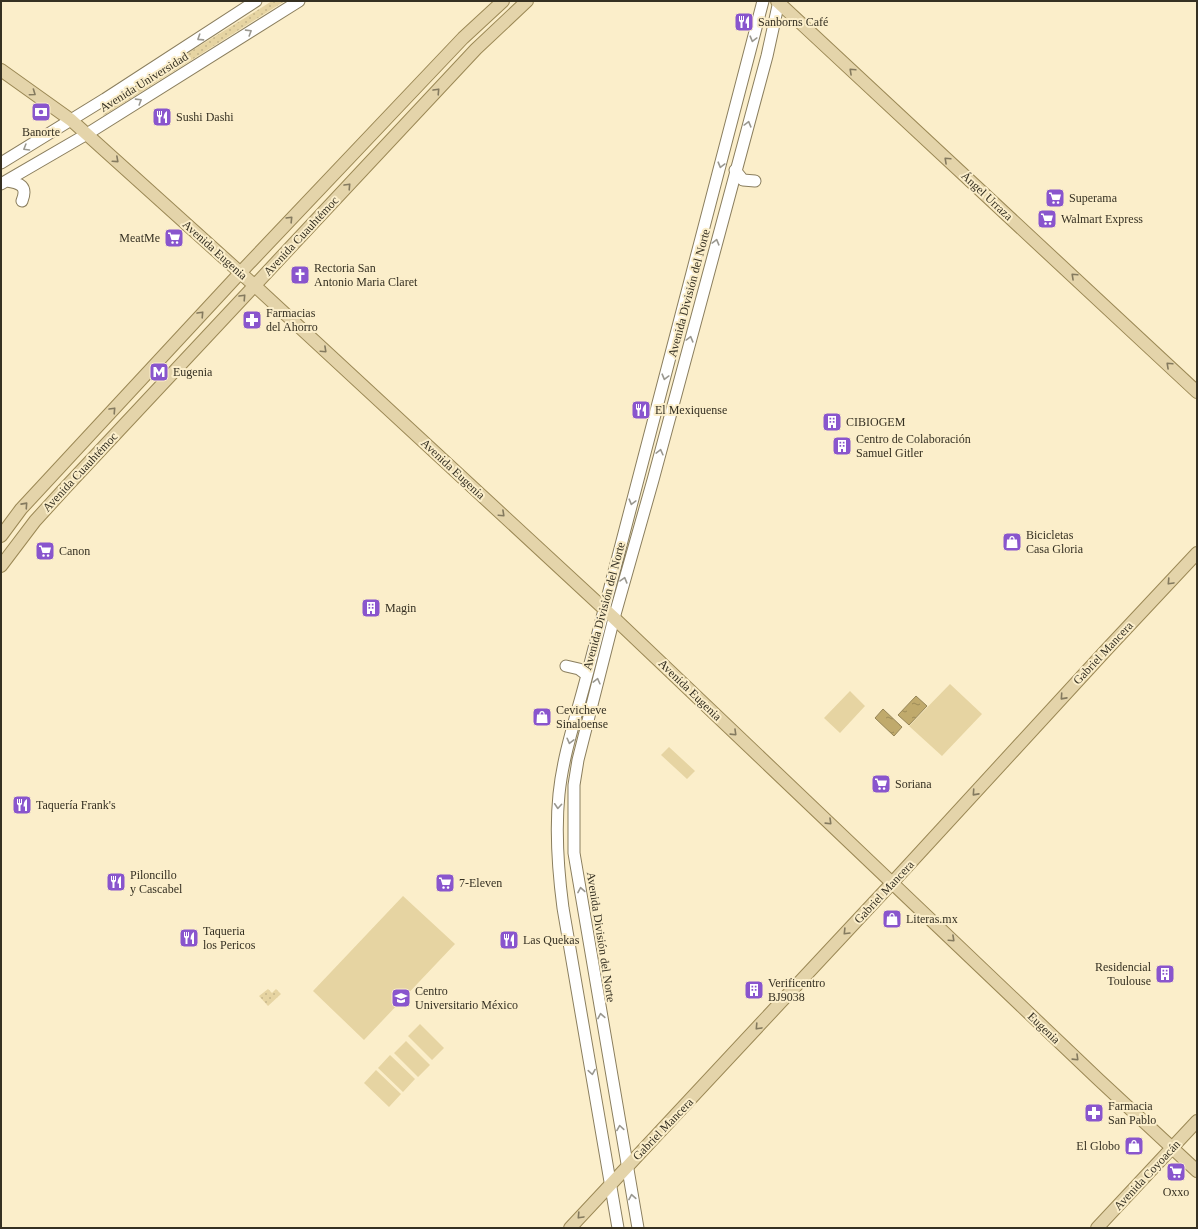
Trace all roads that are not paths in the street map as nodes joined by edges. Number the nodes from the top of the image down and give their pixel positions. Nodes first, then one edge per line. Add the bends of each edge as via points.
1 (256, 1) edge
2 (299, 1) edge
3 (503, 1) edge
4 (527, 1) edge
5 (763, 1) edge
6 (778, 2) edge
7 (1, 70) edge
8 (72, 120) junction
9 (87, 134) junction
10 (1, 163) edge
11 (735, 170) junction
12 (755, 181) dead end
13 (4, 182) edge
14 (22, 201) dead end
15 (240, 273) junction
16 (254, 285) junction
17 (1197, 392) edge
18 (1, 536) edge
19 (1197, 553) edge
20 (1, 566) edge
21 (604, 609) junction
22 (614, 618) junction
23 (566, 666) dead end
24 (587, 675) junction
25 (892, 884) junction
26 (1197, 1121) edge
27 (1172, 1148) junction
28 (627, 1167) junction
29 (1197, 1171) edge
30 (610, 1184) junction
31 (570, 1228) edge
32 (618, 1228) edge
33 (638, 1228) edge
34 (1097, 1228) edge

1 -> 8 main road, Avenida Universidad
9 -> 2 main road, Avenida Universidad
15 -> 3 main road, Avenida Cuauhtémoc via 463,38
16 -> 4 main road, Avenida Cuauhtémoc via 476,49
5 -> 21 main road, Avenida División del Norte
11 -> 6 main road, Avenida División del Norte via 767,56
17 -> 6 main road, Ángel Urraza
7 -> 8 main road, Avenida Eugenia
8 - 9 main road, Avenida Eugenia
8 -> 10 main road, Avenida Universidad
9 - 13 main road, Avenida Universidad
9 -> 15 main road, Avenida Eugenia
11 - 12 main road via 743,180
22 -> 11 main road, Avenida División del Norte
13 - 14 main road via 18,183 23,187 25,194
15 - 16 main road, Avenida Eugenia
18 -> 15 main road, Avenida Cuauhtémoc via 21,509
20 -> 16 main road, Avenida Cuauhtémoc via 66,487
16 -> 21 main road, Avenida Eugenia
19 -> 25 main road, Gabriel Mancera
21 - 22 main road, Avenida Eugenia
21 - 24 main road, Avenida División del Norte
22 -> 25 main road, Avenida Eugenia
28 -> 22 main road, Avenida División del Norte via 586,928 574,853 573,830 574,785 578,760
23 - 24 main road via 575,667
24 -> 30 main road, Avenida División del Norte via 563,768 559,794 557,858 563,908
25 -> 27 main road, Eugenia
25 -> 28 main road, Gabriel Mancera
26 - 27 main road, Avenida Coyoacán
27 - 29 main road, Eugenia
27 - 34 main road, Avenida Coyoacán
28 - 30 main road, Gabriel Mancera
33 -> 28 main road, Avenida División del Norte
30 -> 31 main road, Gabriel Mancera
30 - 32 main road, Avenida División del Norte

